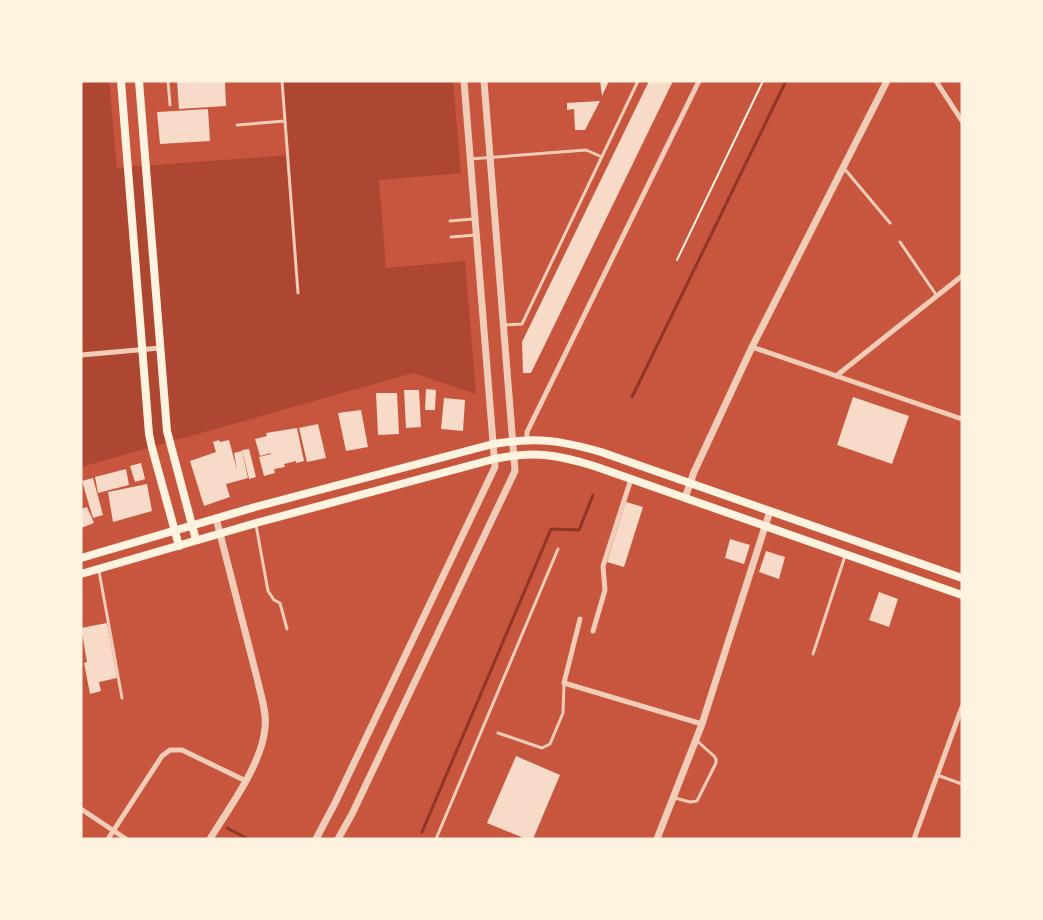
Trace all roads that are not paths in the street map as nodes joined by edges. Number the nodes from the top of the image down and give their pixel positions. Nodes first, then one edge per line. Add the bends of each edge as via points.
1 (121, 81) edge
2 (139, 81) edge
3 (168, 81) edge
4 (282, 81) edge
5 (464, 81) edge
6 (484, 81) edge
7 (638, 81) edge
8 (699, 81) edge
9 (887, 81) edge
10 (936, 81) edge
11 (170, 105) dead end
12 (285, 121) junction
13 (962, 121) edge
14 (237, 125) dead end
15 (602, 157) junction
16 (490, 158) junction
17 (470, 159) junction
18 (843, 167) junction
19 (475, 219) junction
20 (450, 221) dead end
21 (890, 223) dead end
22 (476, 236) junction
23 (451, 237) dead end
24 (900, 242) dead end
25 (962, 276) edge
26 (298, 293) dead end
27 (937, 296) junction
28 (504, 325) junction
29 (752, 347) junction
30 (160, 348) junction
31 (142, 350) junction
32 (81, 355) edge
33 (836, 376) junction
34 (962, 419) edge
35 (527, 439) junction
36 (513, 441) junction
37 (493, 444) junction
38 (527, 454) junction
39 (514, 455) junction
40 (494, 459) junction
41 (631, 479) junction
42 (690, 483) junction
43 (685, 498) junction
44 (770, 511) junction
45 (216, 518) junction
46 (256, 523) junction
47 (192, 525) junction
48 (765, 526) junction
49 (175, 531) junction
50 (220, 533) junction
51 (196, 540) junction
52 (179, 546) junction
53 (558, 549) dead end
54 (845, 554) junction
55 (894, 554) junction
56 (81, 558) edge
57 (98, 569) junction
58 (888, 569) junction
59 (81, 574) edge
60 (962, 578) edge
61 (962, 595) edge
62 (580, 619) dead end
63 (287, 629) dead end
64 (593, 631) dead end
65 (813, 654) dead end
66 (564, 683) junction
67 (122, 698) dead end
68 (962, 707) edge
69 (702, 724) junction
70 (498, 733) dead end
71 (696, 740) junction
72 (937, 775) junction
73 (246, 781) junction
74 (962, 784) edge
75 (673, 797) junction
76 (81, 809) edge
77 (113, 831) junction
78 (108, 839) edge
79 (126, 839) edge
80 (210, 839) edge
81 (316, 839) edge
82 (338, 839) edge
83 (436, 839) edge
84 (657, 839) edge
85 (914, 839) edge

1 - 31 main road
2 - 30 main road
3 - 11 lane
4 - 12 lane
5 - 17 street
6 - 16 street
7 - 15 lane
8 - 35 street via 532,421
9 - 18 street
10 - 13 street
12 - 14 lane
12 - 26 lane
15 - 16 lane via 586,150
15 - 28 lane via 522,324
16 - 17 lane
16 - 28 street
17 - 19 street
18 - 21 lane
18 - 29 street
19 - 20 lane
19 - 22 street
22 - 23 lane
22 - 37 street
24 - 27 lane
25 - 27 street
27 - 33 street
28 - 36 street
29 - 33 street
29 - 42 street
30 - 31 street
30 - 47 main road via 167,431
31 - 32 street
31 - 49 main road via 152,448
33 - 34 street
35 - 36 main road
35 - 38 main road
35 - 42 main road via 576,445
36 - 37 main road
36 - 39 street
37 - 40 street
37 - 45 main road
38 - 39 main road
38 - 41 main road via 566,458
39 - 40 main road
39 - 82 street via 515,471
40 - 46 main road
40 - 81 street via 495,467
41 - 43 main road
41 - 64 street via 603,567 605,590
42 - 43 street
42 - 44 main road
43 - 48 main road
44 - 48 street
44 - 55 main road
45 - 47 main road
45 - 50 street
46 - 50 main road
46 - 63 lane via 268,591 280,603
47 - 49 main road
47 - 51 main road
48 - 54 main road
48 - 69 street
49 - 52 main road
49 - 56 main road
50 - 51 main road
50 - 73 street via 263,704 265,727 261,747
51 - 52 main road
52 - 57 main road
53 - 83 lane
54 - 58 main road
54 - 65 lane
55 - 58 main road
55 - 60 main road
57 - 59 main road
57 - 67 lane
58 - 61 main road
62 - 66 street
66 - 69 street
66 - 70 lane via 563,713 550,744 542,747
68 - 72 street
69 - 71 street
71 - 75 street
71 - 75 lane via 714,756 716,763 698,801
72 - 74 lane
72 - 85 street
73 - 77 street via 182,750 170,750 162,756
73 - 80 street
75 - 84 street
76 - 77 street
77 - 78 street
77 - 79 street

